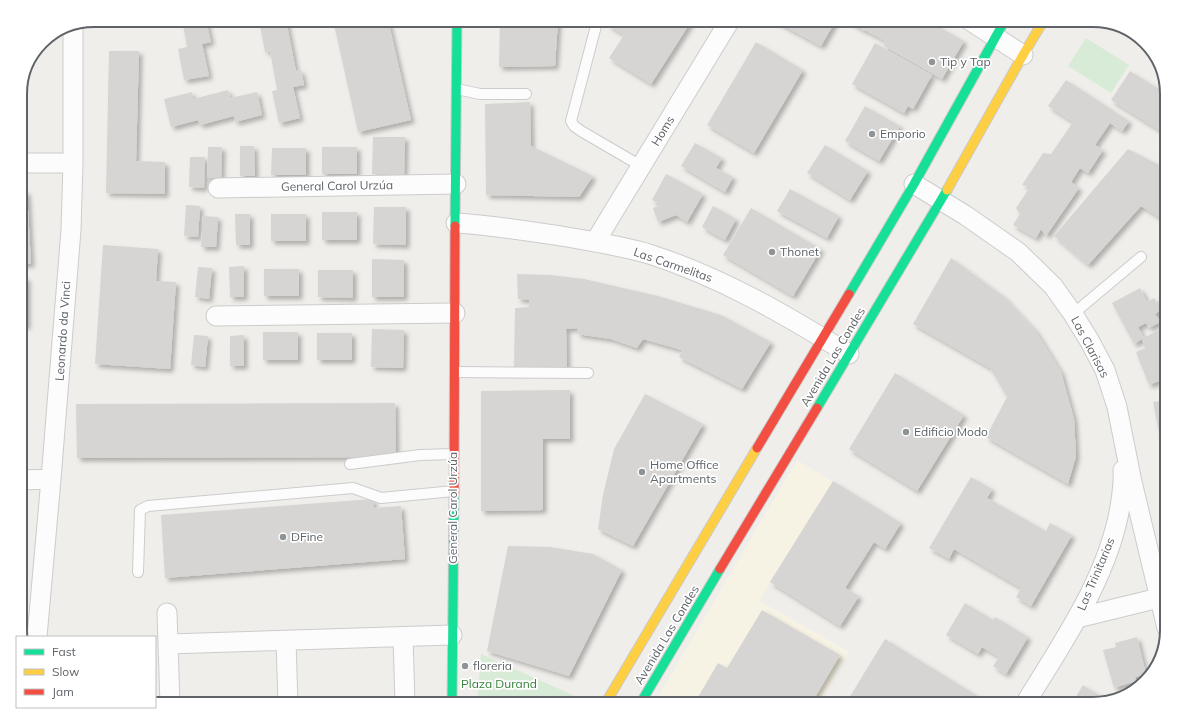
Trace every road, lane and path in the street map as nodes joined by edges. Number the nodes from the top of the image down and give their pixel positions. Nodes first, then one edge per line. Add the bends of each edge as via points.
1 (457, 27) edge
2 (596, 27) edge
3 (726, 27) edge
4 (980, 27) edge
5 (1001, 27) edge
6 (1040, 27) edge
7 (73, 30) edge
8 (995, 37) junction
9 (1023, 55) junction
10 (456, 89) junction
11 (526, 94) dead end
12 (27, 163) edge
13 (73, 163) junction
14 (641, 166) junction
15 (456, 184) junction
16 (914, 184) junction
17 (218, 188) dead end
18 (941, 200) junction
19 (456, 223) junction
20 (595, 242) junction
21 (1141, 257) dead end
22 (455, 313) junction
23 (1073, 314) junction
24 (216, 316) dead end
25 (823, 338) junction
26 (849, 354) junction
27 (454, 372) junction
28 (588, 373) dead end
29 (1117, 407) junction
30 (454, 454) junction
31 (350, 464) dead end
32 (51, 479) junction
33 (27, 480) edge
34 (454, 491) junction
35 (138, 572) dead end
36 (1160, 583) edge
37 (1160, 598) edge
38 (167, 613) dead end
39 (1077, 618) junction
40 (452, 635) junction
41 (37, 636) edge
42 (403, 637) junction
43 (286, 640) junction
44 (168, 644) junction
45 (170, 697) edge
46 (288, 697) edge
47 (405, 697) edge
48 (452, 697) edge
49 (609, 697) edge
50 (644, 697) edge
51 (1029, 697) edge

1 - 10 main road, General Carol Urzúa
2 - 14 lane via 571,121 581,131
3 - 14 street, Homs
4 - 8 street
5 - 8 main road, Avenida Las Condes
6 - 9 main road, Avenida Las Condes
7 - 13 street, Leonardo da Vinci
8 - 9 street
8 - 16 main road, Avenida Las Condes
9 - 18 main road, Avenida Las Condes
10 - 11 lane via 480,94
10 - 15 main road, General Carol Urzúa
12 - 13 street
13 - 32 street, Leonardo da Vinci via 71,230
14 - 20 street, Homs
15 - 17 street, General Carol Urzúa
15 - 19 main road, General Carol Urzúa
16 - 18 street, Las Clarisas
16 - 25 main road, Avenida Las Condes
18 - 23 street, Las Clarisas via 1018,252 1052,286
18 - 26 main road, Avenida Las Condes
19 - 20 street, Las Carmelitas
19 - 22 main road, General Carol Urzúa
20 - 25 street, Las Carmelitas via 649,254 709,276
21 - 23 lane
22 - 24 street
22 - 27 main road, General Carol Urzúa
23 - 29 street, Las Clarisas via 1105,370
25 - 26 street, Las Carmelitas
25 - 49 main road, Avenida Las Condes
26 - 50 main road, Avenida Las Condes
27 - 28 lane
27 - 30 main road, General Carol Urzúa
29 - 36 street, Las Clarisas via 1132,482
29 - 39 street, Las Trinitarias via 1124,481 1118,516 1113,538 1099,573
30 - 31 lane via 420,455
30 - 34 main road, General Carol Urzúa
32 - 33 street
32 - 41 street, Leonardo da Vinci
34 - 35 lane via 381,498 353,488 148,506 140,510
34 - 40 main road, General Carol Urzúa
37 - 39 street
38 - 44 street
39 - 51 street, Las Trinitarias
40 - 42 street
40 - 48 main road, General Carol Urzúa
42 - 43 street
42 - 47 street
43 - 44 street
43 - 46 street
44 - 45 street

